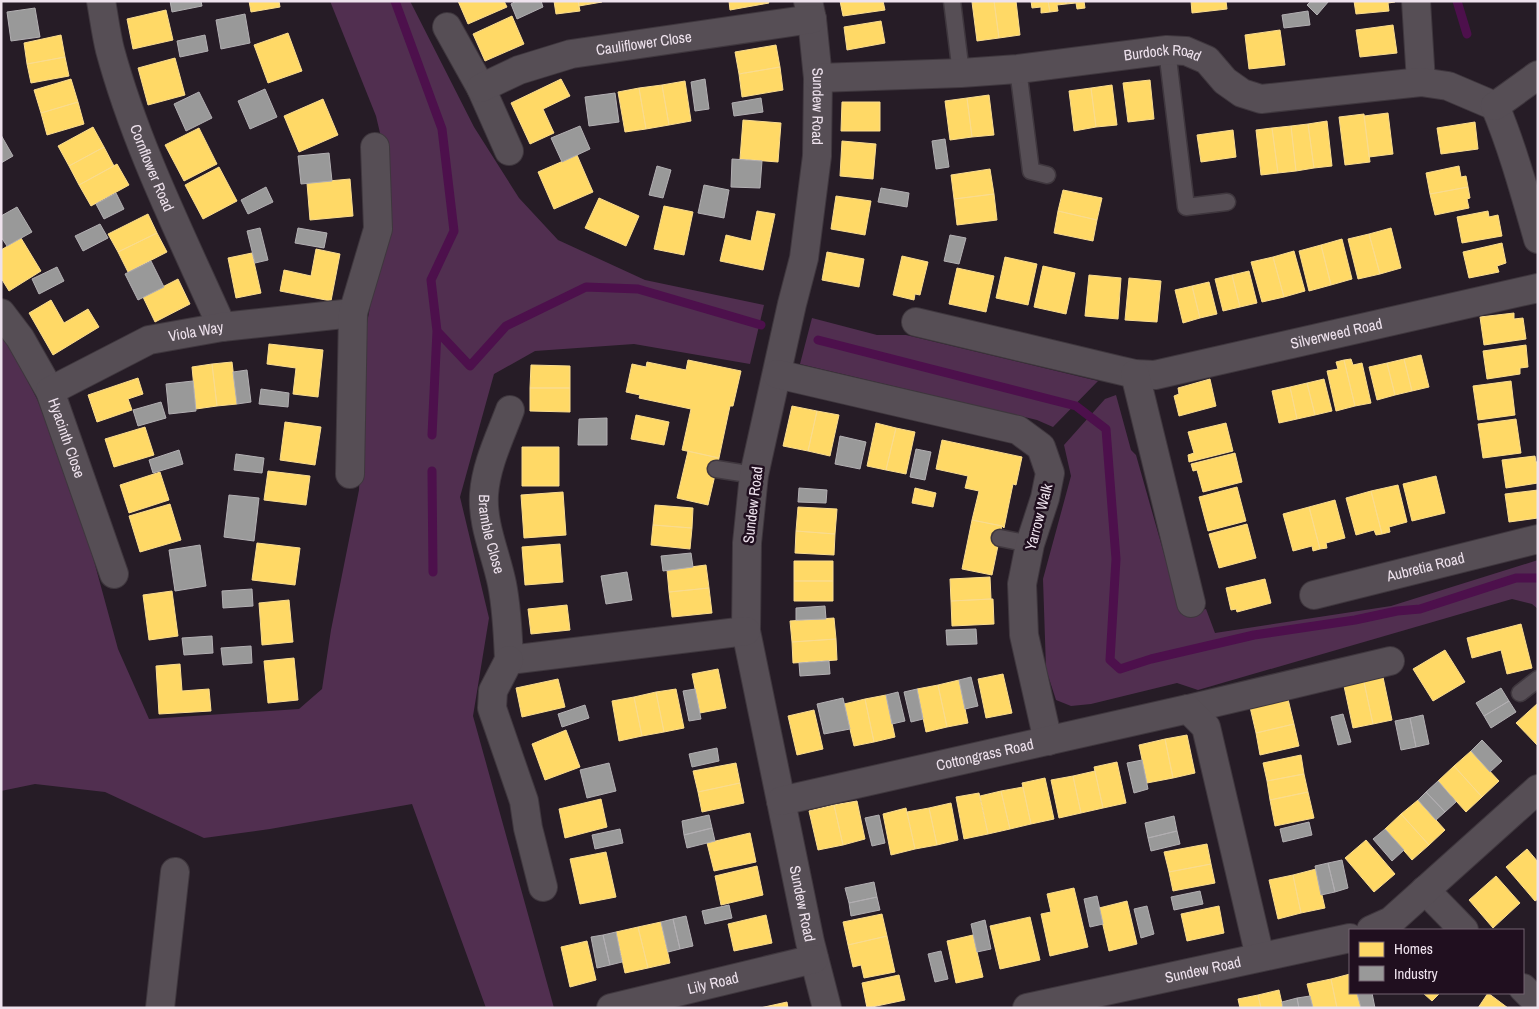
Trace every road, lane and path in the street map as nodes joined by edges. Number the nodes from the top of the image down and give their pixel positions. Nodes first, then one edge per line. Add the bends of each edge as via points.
1 (101, 1) edge
2 (952, 1) edge
3 (1416, 1) edge
4 (810, 10) edge
5 (447, 27) dead end
6 (1167, 50) junction
7 (1018, 69) junction
8 (961, 74) junction
9 (1538, 75) edge
10 (818, 78) junction
11 (1421, 82) junction
12 (481, 88) junction
13 (1495, 106) junction
14 (375, 147) dead end
15 (509, 151) dead end
16 (1047, 175) dead end
17 (1227, 202) dead end
18 (1538, 239) edge
19 (1538, 288) edge
20 (1, 313) edge
21 (353, 313) junction
22 (916, 322) dead end
23 (222, 328) junction
24 (777, 374) junction
25 (1135, 374) junction
26 (50, 391) junction
27 (510, 410) dead end
28 (716, 469) dead end
29 (350, 474) dead end
30 (754, 475) junction
31 (1000, 538) dead end
32 (1538, 538) edge
33 (1030, 544) junction
34 (114, 574) dead end
35 (1314, 595) dead end
36 (1191, 603) dead end
37 (746, 631) junction
38 (509, 660) junction
39 (1390, 661) dead end
40 (1538, 679) edge
41 (1520, 693) dead end
42 (1188, 709) junction
43 (1048, 741) junction
44 (1538, 789) edge
45 (781, 801) junction
46 (175, 872) dead end
47 (543, 887) dead end
48 (1425, 890) junction
49 (1373, 929) edge
50 (1463, 929) edge
51 (1349, 938) edge
52 (1260, 957) junction
53 (814, 959) junction
54 (1524, 989) edge
55 (1538, 1003) edge
56 (160, 1008) edge
57 (611, 1008) edge
58 (827, 1008) edge
59 (1027, 1008) edge

1 - 23 street, Cornflower Road via 109,48 124,97
2 - 8 lane
3 - 11 street
4 - 10 street, Sundew Road
4 - 12 street, Cauliflower Close via 571,54 519,70
5 - 12 street
6 - 7 street, Burdock Road
6 - 11 street, Burdock Road via 1186,51 1207,60 1225,81 1242,93 1262,99
6 - 17 lane via 1186,207
7 - 8 street, Burdock Road
7 - 16 lane via 1031,171
8 - 10 street, Burdock Road
9 - 13 street
10 - 24 street, Sundew Road via 817,156 804,258
11 - 13 street, Burdock Road via 1448,86
12 - 15 street
13 - 18 street
14 - 21 street via 378,229
19 - 25 street, Silverweed Road via 1155,375
20 - 26 street, Hyacinth Close via 20,338
21 - 23 street, Viola Way
21 - 29 street
22 - 25 street, Silverweed Road
23 - 26 street, Viola Way via 149,340
24 - 30 street, Sundew Road
24 - 33 street, Yarrow Walk via 1018,430 1041,447 1050,474
25 - 36 street
26 - 34 street, Hyacinth Close
27 - 38 street, Bramble Close via 485,480 484,496 486,524 506,604
28 - 30 lane
30 - 37 street, Sundew Road via 747,544
31 - 33 lane
32 - 35 street, Aubretia Road
33 - 43 street, Yarrow Walk via 1022,584 1024,634
37 - 38 street
37 - 45 street, Sundew Road
38 - 47 street via 493,691 492,708 524,801
39 - 42 street, Cottongrass Road
40 - 41 lane
42 - 43 street, Cottongrass Road
42 - 52 street via 1206,728
43 - 45 street, Cottongrass Road
44 - 48 street
45 - 53 street, Sundew Road
46 - 56 street
48 - 49 street via 1390,921
48 - 50 street
51 - 52 street, Sundew Road
52 - 59 street, Sundew Road
53 - 57 street, Lily Road
53 - 58 street, Sundew Road
54 - 55 street

